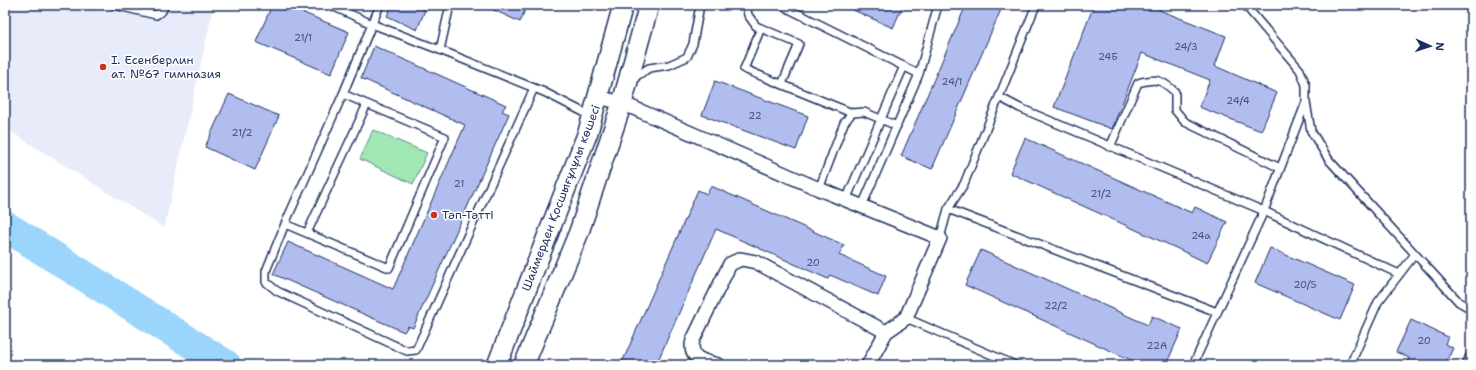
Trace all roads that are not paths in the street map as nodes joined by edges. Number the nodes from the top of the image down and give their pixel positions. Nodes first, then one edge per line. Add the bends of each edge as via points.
1 (114, 5) edge
2 (165, 5) edge
3 (330, 5) edge
4 (380, 5) edge
5 (450, 5) edge
6 (622, 5) edge
7 (649, 5) edge
8 (700, 5) edge
9 (746, 5) edge
10 (781, 5) edge
11 (938, 5) edge
12 (1036, 5) edge
13 (1245, 5) edge
14 (372, 24) junction
15 (761, 28) junction
16 (440, 50) junction
17 (904, 66) junction
18 (919, 74) junction
19 (628, 82) junction
20 (782, 84) junction
21 (534, 88) junction
22 (343, 94) junction
23 (598, 97) junction
24 (999, 97) junction
25 (1306, 102) junction
26 (367, 104) junction
27 (622, 104) junction
28 (852, 113) junction
29 (593, 117) junction
30 (881, 119) junction
31 (897, 126) junction
32 (1110, 147) junction
33 (1280, 168) junction
34 (819, 189) junction
35 (846, 200) junction
36 (862, 206) junction
37 (948, 209) junction
38 (1264, 211) junction
39 (285, 224) junction
40 (307, 233) junction
41 (940, 238) junction
42 (1415, 254) junction
43 (1399, 274) junction
44 (1471, 309) edge
45 (1217, 312) junction
46 (906, 318) junction
47 (886, 332) junction
48 (1471, 353) edge
49 (497, 365) edge
50 (524, 365) edge
51 (718, 365) edge
52 (868, 365) edge
53 (1015, 365) edge
54 (1193, 365) edge
55 (1350, 365) edge
56 (1466, 365) edge

1 - 2 lane via 156,15
3 - 14 lane
4 - 14 lane
5 - 16 lane
6 - 23 main road, Шаймерден Қосшығұлұлы көшесі
7 - 19 main road, Шаймерден Қосшығұлұлы көшесі
8 - 19 lane via 693,44 687,58 669,65 649,68
9 - 15 lane via 748,15 756,26
10 - 17 lane
11 - 18 lane
12 - 24 lane
13 - 25 lane via 1300,70 1306,85
14 - 16 lane
14 - 22 lane
15 - 20 lane via 799,44
15 - 20 lane via 744,69
16 - 21 lane
17 - 18 lane
17 - 30 lane
18 - 31 lane
19 - 27 main road, Шаймерден Қосшығұлұлы көшесі
20 - 28 lane
21 - 29 lane
21 - 39 lane via 416,350 407,351 277,291 266,282 266,272
22 - 26 lane
22 - 39 lane
23 - 27 street
23 - 29 main road, Шаймерден Қосшығұлұлы көшесі
24 - 32 lane
24 - 37 lane via 964,184
25 - 33 lane
25 - 42 lane via 1310,131 1329,160
26 - 40 lane
26 - 40 lane via 445,137 389,268
27 - 34 street
27 - 50 main road, Шаймерден Қосшығұлұлы көшесі via 579,232
28 - 30 lane via 864,112
28 - 34 lane via 844,123
29 - 49 main road, Шаймерден Қосшығұлұлы көшесі
30 - 31 lane
30 - 35 lane
31 - 36 lane
32 - 33 lane via 1138,82 1150,79 1164,82 1175,92 1175,110 1185,122
32 - 38 lane
33 - 38 lane
34 - 35 street
35 - 36 street
36 - 41 street
37 - 41 lane
37 - 45 lane
38 - 43 lane
38 - 45 lane
39 - 40 lane
41 - 46 street
42 - 43 lane
42 - 44 lane via 1459,302
43 - 55 lane via 1378,302
45 - 54 lane
46 - 47 street
46 - 53 lane
47 - 51 street via 756,262 741,259 730,264 692,340 692,352 696,357
47 - 52 street
48 - 56 lane

